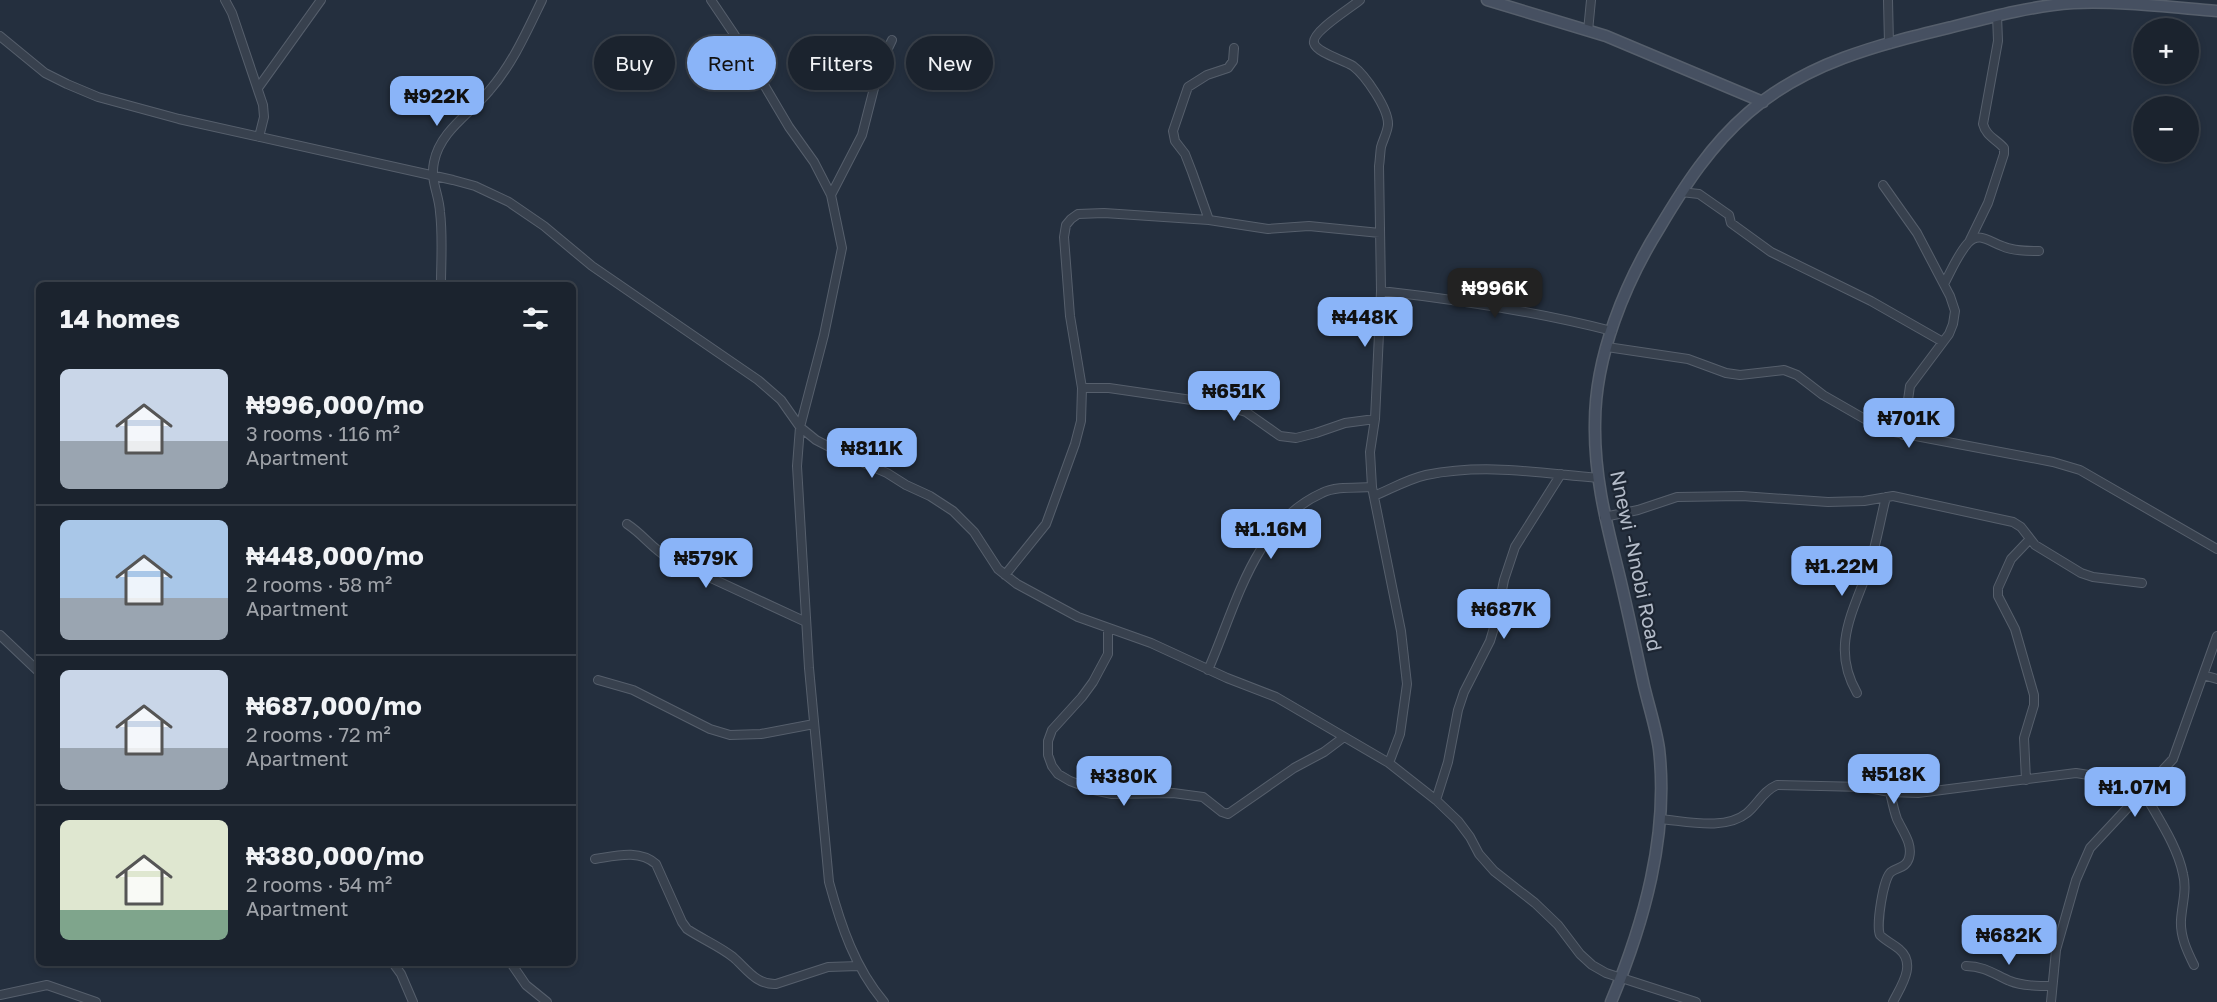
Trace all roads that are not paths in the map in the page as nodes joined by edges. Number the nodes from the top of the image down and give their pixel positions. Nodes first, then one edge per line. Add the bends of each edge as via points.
1 (225, 0) edge
2 (321, 0) edge
3 (542, 0) edge
4 (711, 0) edge
5 (1360, 0) edge
6 (1487, 0) edge
7 (1591, 0) edge
8 (1888, 0) edge
9 (2217, 11) edge
10 (1997, 15) junction
11 (1588, 31) junction
12 (0, 36) edge
13 (1889, 44) junction
14 (1234, 48) dead end
15 (258, 88) junction
16 (874, 90) edge
17 (1763, 102) junction
18 (259, 137) junction
19 (431, 175) junction
20 (1883, 185) dead end
21 (1681, 192) junction
22 (831, 195) junction
23 (1209, 220) junction
24 (1380, 233) junction
25 (1970, 240) junction
26 (2039, 251) dead end
27 (441, 282) edge
28 (1944, 284) junction
29 (1381, 291) junction
30 (1612, 331) junction
31 (1943, 342) junction
32 (1607, 347) junction
33 (1082, 388) junction
34 (1375, 419) junction
35 (800, 427) junction
36 (1903, 435) junction
37 (1561, 474) junction
38 (1598, 478) junction
39 (1372, 487) junction
40 (1374, 496) junction
41 (1886, 497) junction
42 (1604, 517) junction
43 (627, 524) dead end
44 (2030, 539) junction
45 (2217, 549) edge
46 (1005, 575) junction
47 (2142, 583) dead end
48 (806, 622) junction
49 (1108, 628) junction
50 (0, 635) edge
51 (2217, 636) edge
52 (36, 669) edge
53 (1208, 670) junction
54 (2203, 675) junction
55 (2217, 679) edge
56 (598, 680) dead end
57 (1857, 693) dead end
58 (814, 724) junction
59 (1344, 737) junction
60 (1389, 763) junction
61 (2026, 780) junction
62 (2144, 790) junction
63 (1890, 792) junction
64 (1436, 800) junction
65 (1660, 819) junction
66 (595, 859) dead end
67 (2194, 965) dead end
68 (395, 966) edge
69 (513, 966) edge
70 (859, 966) junction
71 (1966, 966) dead end
72 (1621, 978) junction
73 (2052, 986) junction
74 (0, 995) edge
75 (96, 1002) edge
76 (412, 1002) edge
77 (547, 1002) edge
78 (884, 1002) edge
79 (1611, 1002) edge
80 (1696, 1002) edge
81 (1893, 1002) edge
82 (2050, 1002) edge

1 - 15 street
2 - 15 street
3 - 19 street via 504,71 440,144
4 - 22 street
5 - 24 street via 1320,30 1314,44 1320,51 1355,67 1383,109 1388,124 1379,166
6 - 11 main road
7 - 11 street
8 - 13 street
9 - 10 main road, Nnewi -Nnobi Road via 2071,3
10 - 13 main road, Nnewi -Nnobi Road
10 - 25 street via 1998,41 1983,124 1984,130 2004,148 2004,154 1988,203
11 - 17 main road
12 - 18 street via 45,73 75,87 137,108
13 - 17 main road, Nnewi -Nnobi Road via 1836,59 1787,84
14 - 23 street via 1228,68 1188,87 1173,131
15 - 18 street via 264,117
16 - 22 street via 862,135
17 - 21 main road, Nnewi -Nnobi Road via 1713,146
18 - 19 street
19 - 27 street via 440,208
19 - 35 street via 475,186 509,202 592,266 758,380 781,400
20 - 28 street via 1917,233
21 - 30 main road, Nnewi -Nnobi Road via 1640,260
21 - 31 street via 1699,194 1771,252 1898,315
22 - 35 street via 842,248
23 - 24 street via 1268,229 1320,226
23 - 33 street via 1104,213 1078,214 1066,225 1070,316
24 - 29 street
25 - 26 street via 1982,237 2002,246
25 - 28 street
28 - 31 street via 1955,311
29 - 30 street via 1552,316
29 - 34 street
30 - 32 main road, Nnewi -Nnobi Road
31 - 36 street via 1910,386
32 - 36 street via 1688,359 1740,375 1784,370 1884,430
32 - 38 main road, Nnewi -Nnobi Road via 1594,421
33 - 34 street via 1109,388 1219,404 1246,412 1280,436 1296,438 1345,423
33 - 46 street via 1081,421 1055,504 1046,524
34 - 39 street via 1370,452
35 - 46 street via 827,447 887,472 953,512 974,532
35 - 48 street via 797,466
36 - 45 street via 2080,470
37 - 38 street
37 - 40 street via 1482,468 1425,476
37 - 64 street via 1515,547 1490,641 1458,710
38 - 42 main road, Nnewi -Nnobi Road
39 - 40 street
39 - 53 street via 1323,492 1277,526 1239,591
40 - 60 street via 1401,631 1407,684 1400,734
41 - 42 street via 1828,502 1742,496 1677,497
41 - 44 street via 2013,522
41 - 57 street via 1847,635 1845,665
42 - 65 main road, Nnewi -Nnobi Road via 1659,747
43 - 48 street via 663,555
44 - 47 street via 2081,573
44 - 61 street via 2011,559 1998,588 1998,596 2015,629 2034,695 2024,738
46 - 49 street via 1052,604
48 - 58 street
49 - 53 street via 1173,652
49 - 59 street via 1108,654 1083,697 1057,722 1048,741 1052,766 1070,781 1112,794 1173,793 1203,797 1228,814
50 - 52 street
51 - 54 street
53 - 59 street via 1275,696
54 - 55 street
54 - 62 street via 2173,759
56 - 58 street via 633,690 730,735
58 - 70 street via 829,882
59 - 60 street
60 - 64 street
61 - 62 street via 2076,773 2114,779
61 - 63 street via 1918,793
62 - 67 street via 2183,872 2186,890 2182,931
62 - 73 street via 2090,848 2076,880 2056,950
63 - 65 street via 1863,787 1777,785 1765,791 1747,813 1734,821
63 - 81 street via 1910,849 1905,866 1893,870 1887,878 1878,924 1880,935 1898,948 1907,961 1908,968
64 - 72 street via 1458,821 1494,871 1535,903 1580,954 1606,973
65 - 72 main road, Nnewi -Nnobi Road via 1647,897
66 - 70 street via 627,855 650,859 687,929 733,957 768,985 828,967
68 - 76 street
69 - 77 street via 526,985
70 - 78 street
71 - 73 street via 1990,970 2020,984
72 - 79 main road, Nnewi -Nnobi Road
72 - 80 street
73 - 82 street
74 - 75 street via 48,985

